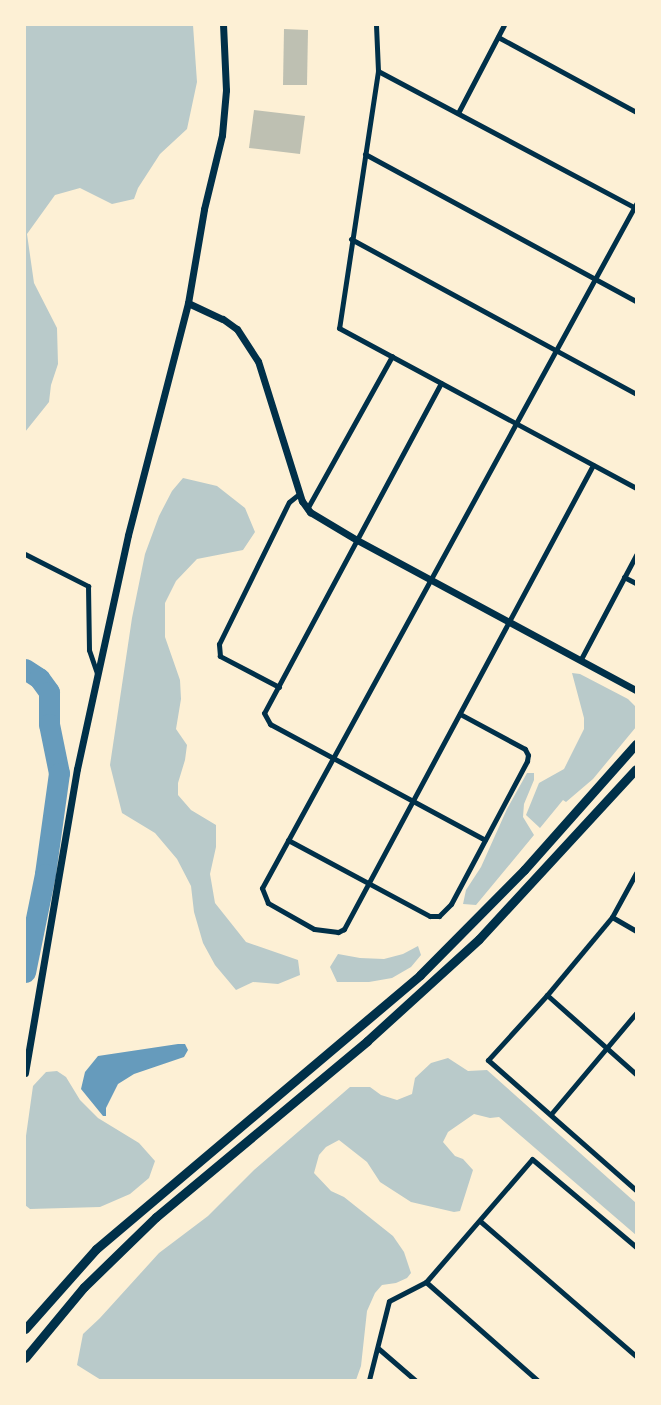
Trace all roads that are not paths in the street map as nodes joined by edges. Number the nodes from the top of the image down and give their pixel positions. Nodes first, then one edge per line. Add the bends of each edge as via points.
1 (223, 25) edge
2 (376, 25) edge
3 (504, 25) edge
4 (498, 37) junction
5 (378, 71) junction
6 (636, 112) edge
7 (458, 113) junction
8 (365, 154) junction
9 (635, 207) edge
10 (351, 238) junction
11 (595, 279) junction
12 (636, 301) edge
13 (188, 304) junction
14 (556, 351) junction
15 (392, 356) junction
16 (442, 383) junction
17 (636, 394) edge
18 (516, 424) junction
19 (593, 465) junction
20 (636, 488) edge
21 (299, 494) junction
22 (307, 509) junction
23 (357, 540) junction
24 (25, 554) edge
25 (636, 555) edge
26 (624, 577) junction
27 (431, 580) junction
28 (636, 583) edge
29 (509, 622) junction
30 (580, 659) junction
31 (98, 675) junction
32 (279, 686) junction
33 (636, 690) edge
34 (460, 714) junction
35 (636, 744) edge
36 (333, 758) junction
37 (636, 769) edge
38 (414, 801) junction
39 (288, 840) junction
40 (484, 840) junction
41 (636, 873) edge
42 (369, 884) junction
43 (612, 917) junction
44 (636, 931) edge
45 (547, 995) junction
46 (636, 1013) edge
47 (606, 1048) junction
48 (25, 1073) edge
49 (636, 1074) edge
50 (551, 1114) junction
51 (636, 1190) edge
52 (480, 1221) junction
53 (636, 1247) edge
54 (426, 1282) junction
55 (25, 1329) edge
56 (378, 1349) junction
57 (26, 1353) edge
58 (636, 1356) edge
59 (369, 1380) edge
60 (415, 1380) edge
61 (537, 1380) edge

1 - 13 street via 226,90 222,135 204,209
2 - 5 street
3 - 4 street
4 - 6 street
4 - 7 street
5 - 7 street
5 - 8 street
7 - 9 street
8 - 10 street
8 - 11 street
9 - 11 street
10 - 14 street
10 - 15 street via 339,328
11 - 12 street
11 - 14 street
13 - 21 street via 223,319 237,329 258,361
13 - 31 street via 128,535
14 - 17 street
14 - 18 street
15 - 16 street
15 - 22 street
16 - 18 street
16 - 23 street
18 - 19 street
18 - 27 street
19 - 20 street
19 - 29 street
21 - 22 street
21 - 32 street via 289,502 219,644 220,656
22 - 23 street
23 - 27 street
23 - 32 street
24 - 31 street via 88,586 89,650
25 - 26 street
26 - 28 street
26 - 30 street
27 - 29 street
27 - 36 street
29 - 30 street
29 - 34 street
30 - 33 street
31 - 48 street via 77,769
32 - 36 street via 264,713 270,724
34 - 38 street
34 - 40 street via 526,749 528,755
35 - 55 main road via 524,870 420,975 96,1249
36 - 38 street
36 - 39 street
37 - 57 main road via 478,939 368,1041 156,1217 84,1287
38 - 40 street
38 - 42 street
39 - 42 street
39 - 42 street via 262,888 268,903 314,929 338,932 344,929
40 - 42 street via 451,904 439,916 430,916
41 - 43 street
43 - 44 street
43 - 45 street
45 - 47 street
45 - 50 street via 488,1060
46 - 47 street
47 - 49 street
47 - 50 street
50 - 51 street
52 - 53 street via 532,1159
52 - 54 street
52 - 58 street
54 - 56 street via 389,1301
54 - 61 street
56 - 59 street
56 - 60 street

